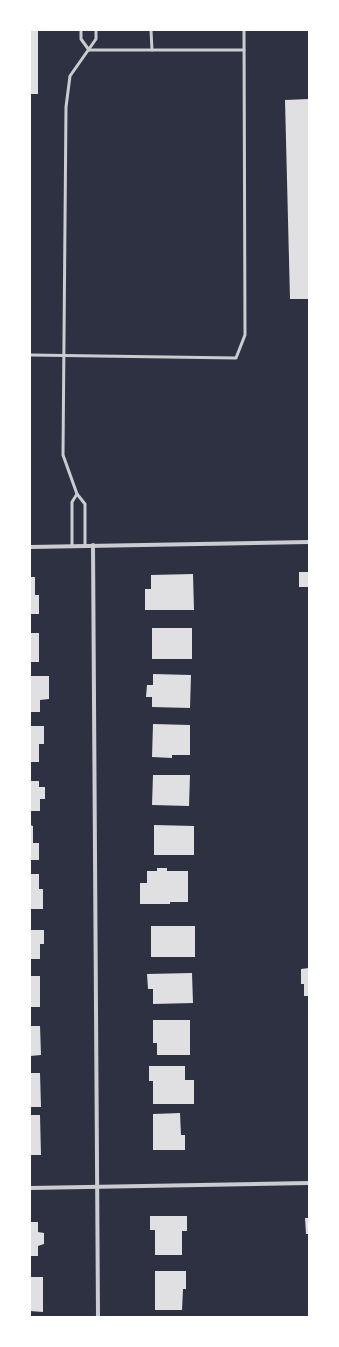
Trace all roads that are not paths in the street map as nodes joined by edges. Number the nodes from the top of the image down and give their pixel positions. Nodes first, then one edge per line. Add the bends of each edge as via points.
1 (81, 30) edge
2 (96, 30) edge
3 (151, 30) edge
4 (244, 30) edge
5 (89, 50) junction
6 (152, 50) junction
7 (244, 50) junction
8 (30, 355) edge
9 (64, 356) junction
10 (77, 494) junction
11 (309, 542) edge
12 (93, 545) junction
13 (72, 546) junction
14 (86, 546) junction
15 (30, 547) edge
16 (309, 1183) edge
17 (97, 1187) junction
18 (30, 1188) edge
19 (98, 1317) edge

1 - 5 lane via 81,39
2 - 5 lane via 96,39
3 - 6 lane
4 - 7 lane
5 - 6 lane
5 - 9 lane via 70,76 66,107
6 - 7 lane
7 - 9 lane via 245,335 236,358
8 - 9 lane
9 - 10 lane via 63,455
10 - 13 lane via 72,502
10 - 14 lane via 85,504
11 - 12 street
12 - 14 street
12 - 17 street
13 - 14 street
13 - 15 street
16 - 17 street
17 - 18 street
17 - 19 street

